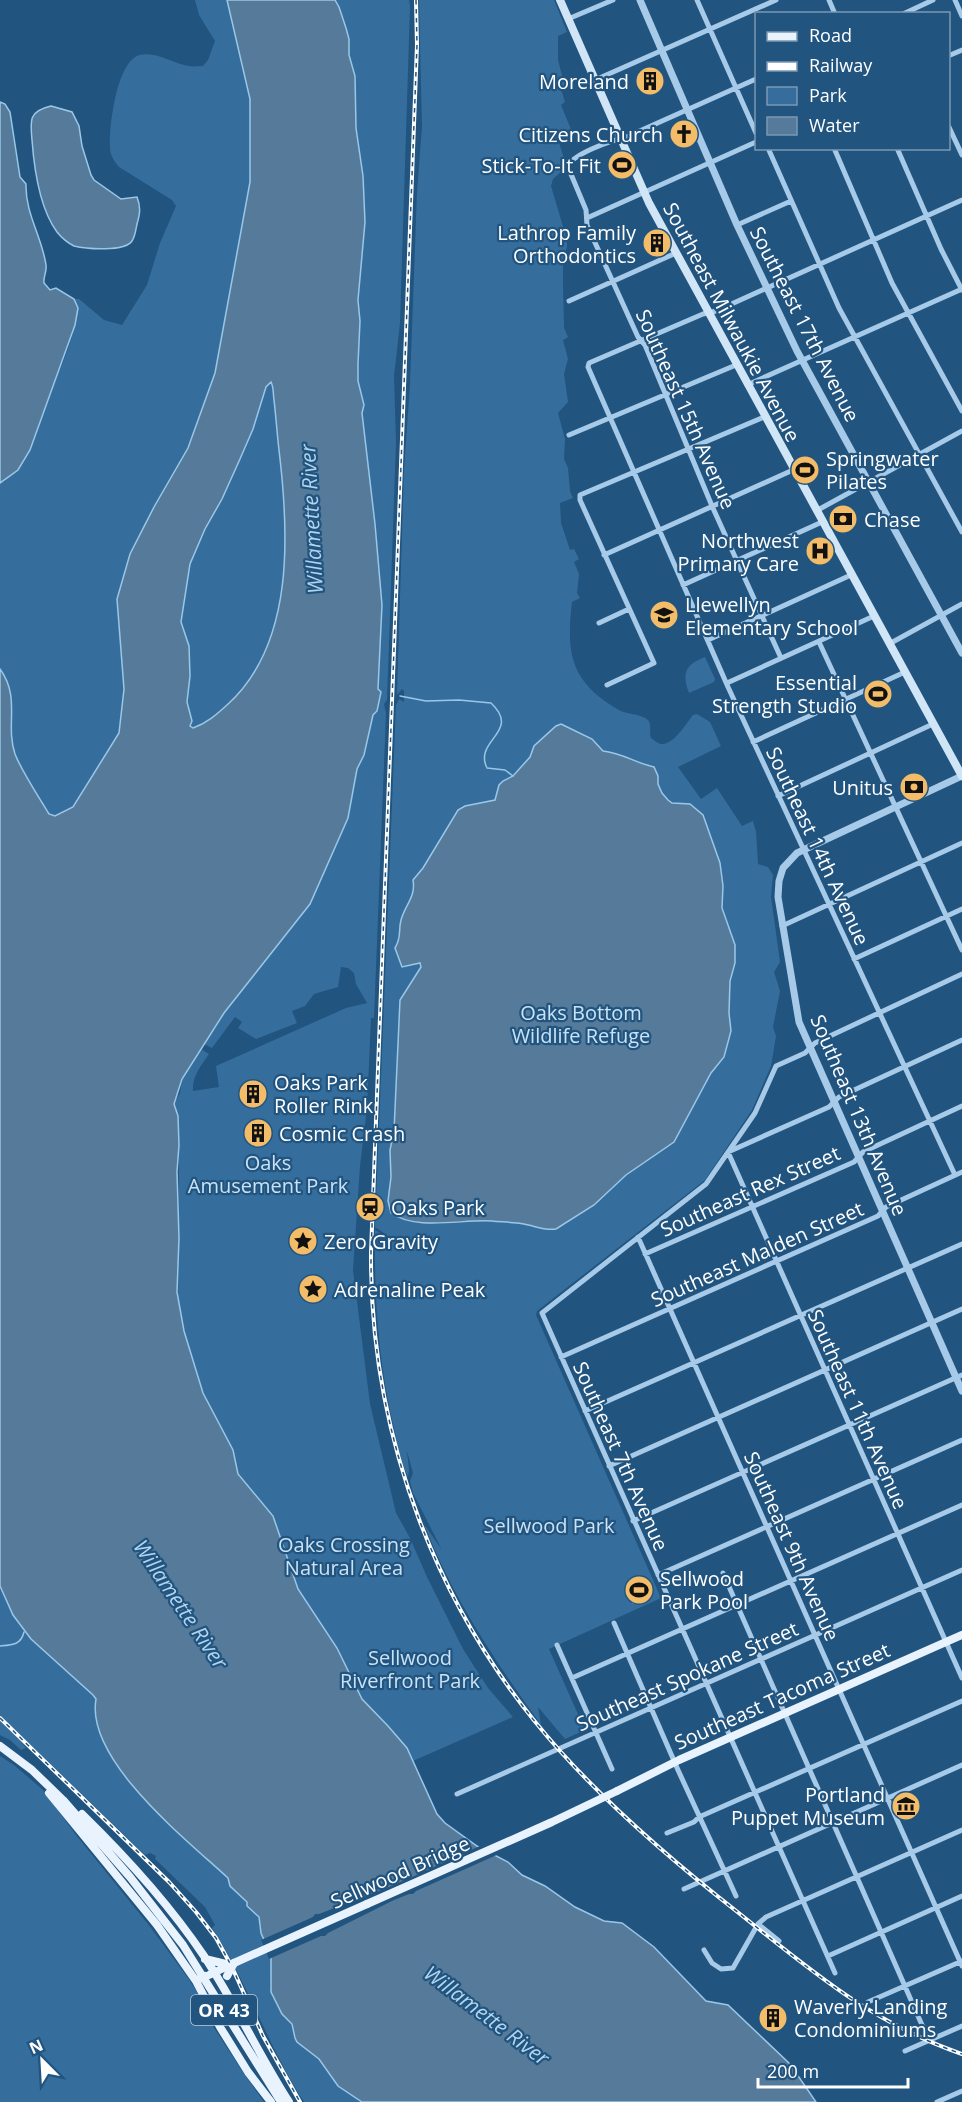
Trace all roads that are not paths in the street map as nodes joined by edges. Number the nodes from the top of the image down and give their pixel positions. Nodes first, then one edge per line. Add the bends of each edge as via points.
1 (560, 0) edge
2 (612, 0) edge
3 (640, 0) edge
4 (697, 0) edge
5 (776, 0) edge
6 (933, 0) edge
7 (955, 0) edge
8 (907, 12) edge
9 (962, 16) edge
10 (568, 19) junction
11 (711, 29) junction
12 (662, 51) junction
13 (755, 79) edge
14 (596, 80) junction
15 (737, 88) junction
16 (687, 110) junction
17 (950, 129) edge
18 (755, 132) edge
19 (620, 139) junction
20 (755, 142) edge
21 (769, 150) edge
22 (835, 150) edge
23 (898, 150) edge
24 (962, 155) edge
25 (710, 163) junction
26 (643, 192) junction
27 (962, 200) edge
28 (791, 201) junction
29 (927, 215) junction
30 (586, 218) junction
31 (737, 225) junction
32 (874, 239) junction
33 (676, 253) junction
34 (819, 264) junction
35 (613, 281) junction
36 (766, 289) junction
37 (962, 290) edge
38 (569, 301) dead end
39 (708, 313) junction
40 (909, 313) junction
41 (855, 337) junction
42 (641, 341) junction
43 (801, 361) junction
44 (736, 365) junction
45 (747, 385) junction
46 (665, 395) junction
47 (962, 411) edge
48 (764, 417) junction
49 (610, 418) junction
50 (962, 431) edge
51 (569, 435) dead end
52 (688, 450) junction
53 (920, 455) junction
54 (793, 470) junction
55 (633, 472) junction
56 (868, 483) junction
57 (712, 506) junction
58 (816, 511) junction
59 (822, 522) junction
60 (659, 531) junction
61 (962, 532) edge
62 (604, 555) junction
63 (737, 561) junction
64 (851, 575) junction
65 (683, 585) junction
66 (962, 604) edge
67 (629, 609) junction
68 (762, 615) junction
69 (942, 615) junction
70 (874, 616) junction
71 (599, 623) dead end
72 (708, 640) junction
73 (819, 642) junction
74 (889, 644) junction
75 (962, 652) edge
76 (781, 658) junction
77 (904, 672) junction
78 (727, 683) junction
79 (607, 685) dead end
80 (845, 699) junction
81 (933, 724) junction
82 (753, 742) junction
83 (870, 754) junction
84 (962, 776) edge
85 (778, 796) junction
86 (895, 808) junction
87 (962, 843) edge
88 (804, 850) junction
89 (920, 862) junction
90 (829, 905) junction
91 (962, 909) edge
92 (946, 916) junction
93 (782, 926) junction
94 (962, 950) edge
95 (854, 959) junction
96 (962, 974) edge
97 (880, 1012) junction
98 (962, 1040) edge
99 (810, 1048) junction
100 (905, 1067) junction
101 (834, 1102) junction
102 (962, 1106) edge
103 (928, 1121) junction
104 (728, 1152) junction
105 (858, 1158) junction
106 (962, 1172) edge
107 (955, 1175) junction
108 (752, 1207) junction
109 (882, 1211) junction
110 (638, 1237) junction
111 (962, 1244) edge
112 (645, 1254) junction
113 (776, 1262) junction
114 (908, 1268) junction
115 (670, 1309) junction
116 (962, 1310) edge
117 (801, 1316) junction
118 (932, 1323) junction
119 (561, 1357) junction
120 (694, 1363) junction
121 (824, 1370) junction
122 (959, 1376) edge
123 (962, 1390) edge
124 (585, 1412) junction
125 (718, 1418) junction
126 (849, 1425) junction
127 (962, 1440) edge
128 (609, 1466) junction
129 (743, 1472) junction
130 (873, 1479) junction
131 (962, 1505) edge
132 (633, 1521) junction
133 (767, 1526) junction
134 (897, 1534) junction
135 (962, 1570) edge
136 (723, 1573) dead end
137 (657, 1575) junction
138 (791, 1581) junction
139 (921, 1588) junction
140 (737, 1605) junction
141 (614, 1623) dead end
142 (682, 1629) junction
143 (814, 1635) junction
144 (962, 1635) edge
145 (946, 1642) junction
146 (557, 1645) dead end
147 (627, 1653) junction
148 (760, 1659) junction
149 (572, 1678) junction
150 (962, 1678) edge
151 (706, 1683) junction
152 (839, 1689) junction
153 (962, 1701) edge
154 (651, 1708) junction
155 (785, 1713) junction
156 (596, 1733) junction
157 (730, 1737) junction
158 (864, 1744) junction
159 (0, 1746) edge
160 (674, 1762) junction
161 (962, 1766) edge
162 (809, 1768) junction
163 (612, 1769) dead end
164 (42, 1779) junction
165 (617, 1791) joint
166 (755, 1792) junction
167 (457, 1794) dead end
168 (887, 1798) junction
169 (63, 1800) junction
170 (699, 1817) junction
171 (833, 1822) junction
172 (962, 1830) edge
173 (667, 1833) dead end
174 (778, 1846) junction
175 (912, 1853) junction
176 (724, 1871) junction
177 (858, 1877) junction
178 (684, 1889) dead end
179 (736, 1896) dead end
180 (962, 1896) edge
181 (803, 1901) junction
182 (936, 1907) junction
183 (758, 1924) junction
184 (882, 1932) junction
185 (779, 1941) dead end
186 (704, 1950) dead end
187 (828, 1956) junction
188 (206, 1959) junction
189 (961, 1963) edge
190 (232, 1964) junction
191 (213, 1973) junction
192 (835, 1973) dead end
193 (196, 1980) junction
194 (906, 1986) junction
195 (226, 1992) junction
196 (868, 2002) dead end
197 (962, 2026) edge
198 (933, 2038) junction
199 (905, 2051) dead end
200 (962, 2091) edge
201 (270, 2102) edge
202 (281, 2102) edge
203 (290, 2102) edge
204 (938, 2102) edge

1 - 10 main road, Southeast Milwaukie Avenue
2 - 10 street
3 - 12 street, Southeast 17th Avenue
4 - 11 street
5 - 11 street
6 - 8 street
7 - 9 street
10 - 14 main road, Southeast Milwaukie Avenue
11 - 12 street
11 - 15 street
12 - 14 street
12 - 16 street, Southeast 17th Avenue
13 - 15 street
14 - 19 main road, Southeast Milwaukie Avenue
15 - 16 street
15 - 18 street
16 - 19 street
16 - 25 street, Southeast 17th Avenue
17 - 24 street
19 - 26 main road, Southeast Milwaukie Avenue
19 - 30 street, Southeast 15th Avenue via 568,163
20 - 25 street
21 - 28 street
22 - 32 street
23 - 29 street
25 - 26 street
25 - 31 street, Southeast 17th Avenue
26 - 30 street
26 - 33 main road, Southeast Milwaukie Avenue
27 - 29 street
28 - 31 street
28 - 34 street
29 - 32 street
29 - 37 street
30 - 35 street, Southeast 15th Avenue
31 - 36 street, Southeast 17th Avenue
32 - 34 street
32 - 40 street
33 - 35 street
33 - 39 main road, Southeast Milwaukie Avenue
34 - 36 street
34 - 41 street
35 - 38 street
35 - 42 street, Southeast 15th Avenue
36 - 39 street
36 - 43 street, Southeast 17th Avenue
37 - 40 street
39 - 42 street
39 - 44 main road, Southeast Milwaukie Avenue
40 - 41 street
40 - 47 street
41 - 43 street
41 - 53 street
42 - 46 street, Southeast 15th Avenue
42 - 49 street, Southeast 14th Avenue via 589,363
43 - 45 street
43 - 56 street, Southeast 17th Avenue
44 - 45 main road, Southeast Milwaukie Avenue
44 - 46 street
45 - 48 main road, Southeast Milwaukie Avenue
46 - 49 street
46 - 52 street, Southeast 15th Avenue
48 - 52 street
48 - 54 main road, Southeast Milwaukie Avenue
49 - 51 street
49 - 55 street, Southeast 14th Avenue
50 - 53 street
52 - 55 street
52 - 57 street, Southeast 15th Avenue
53 - 56 street
53 - 61 street
54 - 57 street
54 - 58 main road, Southeast Milwaukie Avenue
55 - 60 street, Southeast 14th Avenue
55 - 62 street via 580,495
56 - 58 street
56 - 69 street, Southeast 17th Avenue
57 - 60 street
57 - 63 street, Southeast 15th Avenue
58 - 59 main road, Southeast Milwaukie Avenue
59 - 63 street
59 - 64 main road, Southeast Milwaukie Avenue
60 - 62 street
60 - 65 street, Southeast 14th Avenue
62 - 67 street
63 - 65 street
63 - 68 street, Southeast 15th Avenue
64 - 68 street
64 - 70 main road, Southeast Milwaukie Avenue
65 - 72 street, Southeast 14th Avenue
66 - 69 street
67 - 71 street
67 - 79 street via 654,663
68 - 72 street
68 - 76 street, Southeast 15th Avenue
69 - 74 street
69 - 75 street, Southeast 17th Avenue
70 - 73 street
70 - 74 main road, Southeast Milwaukie Avenue
72 - 78 street, Southeast 14th Avenue
73 - 76 street
73 - 80 street
74 - 77 main road, Southeast Milwaukie Avenue
76 - 78 street
77 - 80 street
77 - 81 main road, Southeast Milwaukie Avenue
78 - 82 street, Southeast 14th Avenue
80 - 82 street
80 - 83 street
81 - 83 street
81 - 84 main road, Southeast Milwaukie Avenue
82 - 85 street, Southeast 14th Avenue
83 - 85 street
83 - 86 street
84 - 86 street, Southeast 13th Avenue
85 - 88 street, Southeast 14th Avenue
86 - 88 street, Southeast 13th Avenue
86 - 89 street
87 - 89 street
88 - 90 street, Southeast 14th Avenue
88 - 93 street, Southeast 13th Avenue via 788,861 779,881
89 - 90 street
89 - 92 street
90 - 93 street
90 - 95 street, Southeast 14th Avenue
91 - 92 street
92 - 94 street
92 - 95 street
93 - 99 street, Southeast 13th Avenue via 797,1015
95 - 97 street, Southeast 14th Avenue
96 - 97 street
97 - 99 street
97 - 100 street, Southeast 14th Avenue
98 - 100 street
99 - 101 street, Southeast 13th Avenue
99 - 104 street via 776,1066 755,1113
100 - 101 street
100 - 103 street, Southeast 14th Avenue
101 - 104 street
101 - 105 street, Southeast 13th Avenue
102 - 103 street, Southeast Rex Street
103 - 105 street, Southeast Rex Street
103 - 107 street, Southeast 14th Avenue
104 - 108 street, Southeast 11th Avenue
104 - 110 street via 706,1184
105 - 108 street, Southeast Rex Street
105 - 109 street, Southeast 13th Avenue
106 - 107 street, Southeast Malden Street
107 - 109 street, Southeast Malden Street
108 - 112 street, Southeast Rex Street
108 - 113 street, Southeast 11th Avenue
109 - 113 street, Southeast Malden Street
109 - 114 street, Southeast 13th Avenue
110 - 112 street, Southeast 9th Avenue
110 - 119 street, Southeast 7th Avenue via 542,1313
111 - 114 street
112 - 115 street, Southeast 9th Avenue
113 - 115 street, Southeast Malden Street
113 - 117 street, Southeast 11th Avenue
114 - 117 street
114 - 118 street, Southeast 13th Avenue
115 - 119 street, Southeast Malden Street
115 - 120 street, Southeast 9th Avenue
116 - 118 street
117 - 120 street
117 - 121 street, Southeast 11th Avenue
118 - 121 street
118 - 122 street, Southeast 13th Avenue
119 - 124 street, Southeast 7th Avenue
120 - 124 street
120 - 125 street, Southeast 9th Avenue
121 - 125 street
121 - 126 street, Southeast 11th Avenue
122 - 123 street, Southeast 13th Avenue
122 - 126 street
124 - 128 street, Southeast 7th Avenue
125 - 128 street
125 - 129 street, Southeast 9th Avenue
126 - 129 street
126 - 130 street, Southeast 11th Avenue
127 - 130 street
128 - 132 street, Southeast 7th Avenue
129 - 132 street
129 - 133 street, Southeast 9th Avenue
130 - 133 street
130 - 134 street, Southeast 11th Avenue
131 - 134 street
132 - 137 street, Southeast 7th Avenue
133 - 137 street
133 - 138 street, Southeast 9th Avenue
134 - 138 street
134 - 139 street, Southeast 11th Avenue
135 - 139 street, Southeast Spokane Street
136 - 140 street
137 - 142 street, Southeast 7th Avenue
138 - 140 street
138 - 143 street, Southeast 9th Avenue
139 - 143 street, Southeast Spokane Street
139 - 145 street, Southeast 11th Avenue
140 - 142 street
140 - 148 street
141 - 147 street
142 - 147 street
142 - 151 street, Southeast 7th Avenue
143 - 148 street, Southeast Spokane Street
143 - 152 street, Southeast 9th Avenue
144 - 145 main road, Southeast Tacoma Street
145 - 150 street, Southeast 11th Avenue
145 - 152 main road, Southeast Tacoma Street
146 - 149 street
147 - 149 street
147 - 154 street
148 - 151 street, Southeast Spokane Street
148 - 155 street
149 - 156 street
151 - 154 street, Southeast Spokane Street
151 - 157 street, Southeast 7th Avenue
152 - 155 main road, Southeast Tacoma Street
152 - 158 street, Southeast 9th Avenue
153 - 158 street
154 - 156 street, Southeast Spokane Street
154 - 160 street
155 - 157 main road, Southeast Tacoma Street
155 - 162 street
156 - 163 street
156 - 167 street, Southeast Spokane Street
157 - 160 main road, Southeast Tacoma Street
157 - 166 street, Southeast 7th Avenue
158 - 162 street
158 - 168 street, Southeast 9th Avenue
159 - 164 main road, OR 43
160 - 165 main road, Southeast Tacoma Street
160 - 170 street
161 - 168 street
162 - 166 street
162 - 171 street
164 - 169 main road, OR 43
164 - 193 main road via 45,1789 158,1925
165 - 190 main road, Sellwood Bridge, bridge
166 - 170 street
166 - 174 street, Southeast 7th Avenue
168 - 171 street
168 - 175 street, Southeast 9th Avenue
169 - 188 main road via 70,1802 158,1895
169 - 202 main road, OR 43 via 183,1945
170 - 173 street
170 - 176 street
171 - 174 street
171 - 177 street
172 - 175 street
174 - 176 street
174 - 181 street, Southeast 7th Avenue
175 - 177 street
175 - 182 street, Southeast 9th Avenue
176 - 178 street
176 - 179 street
177 - 181 street
177 - 184 street
180 - 182 street
181 - 183 street
181 - 187 street, Southeast 7th Avenue
182 - 184 street
182 - 189 street, Southeast 9th Avenue
183 - 185 street
183 - 186 street via 733,1968 721,1969 712,1964
184 - 187 street
184 - 194 street
187 - 192 street, Southeast 7th Avenue
188 - 190 main road
188 - 191 main road
189 - 194 street
190 - 191 main road, Sellwood Bridge
190 - 195 main road, bridge via 225,1981
191 - 193 main road, Sellwood Bridge, bridge
191 - 195 main road
193 - 201 main road via 220,2027
194 - 196 street
194 - 198 street via 922,2025
195 - 203 main road
197 - 198 street
198 - 199 street
200 - 204 street

